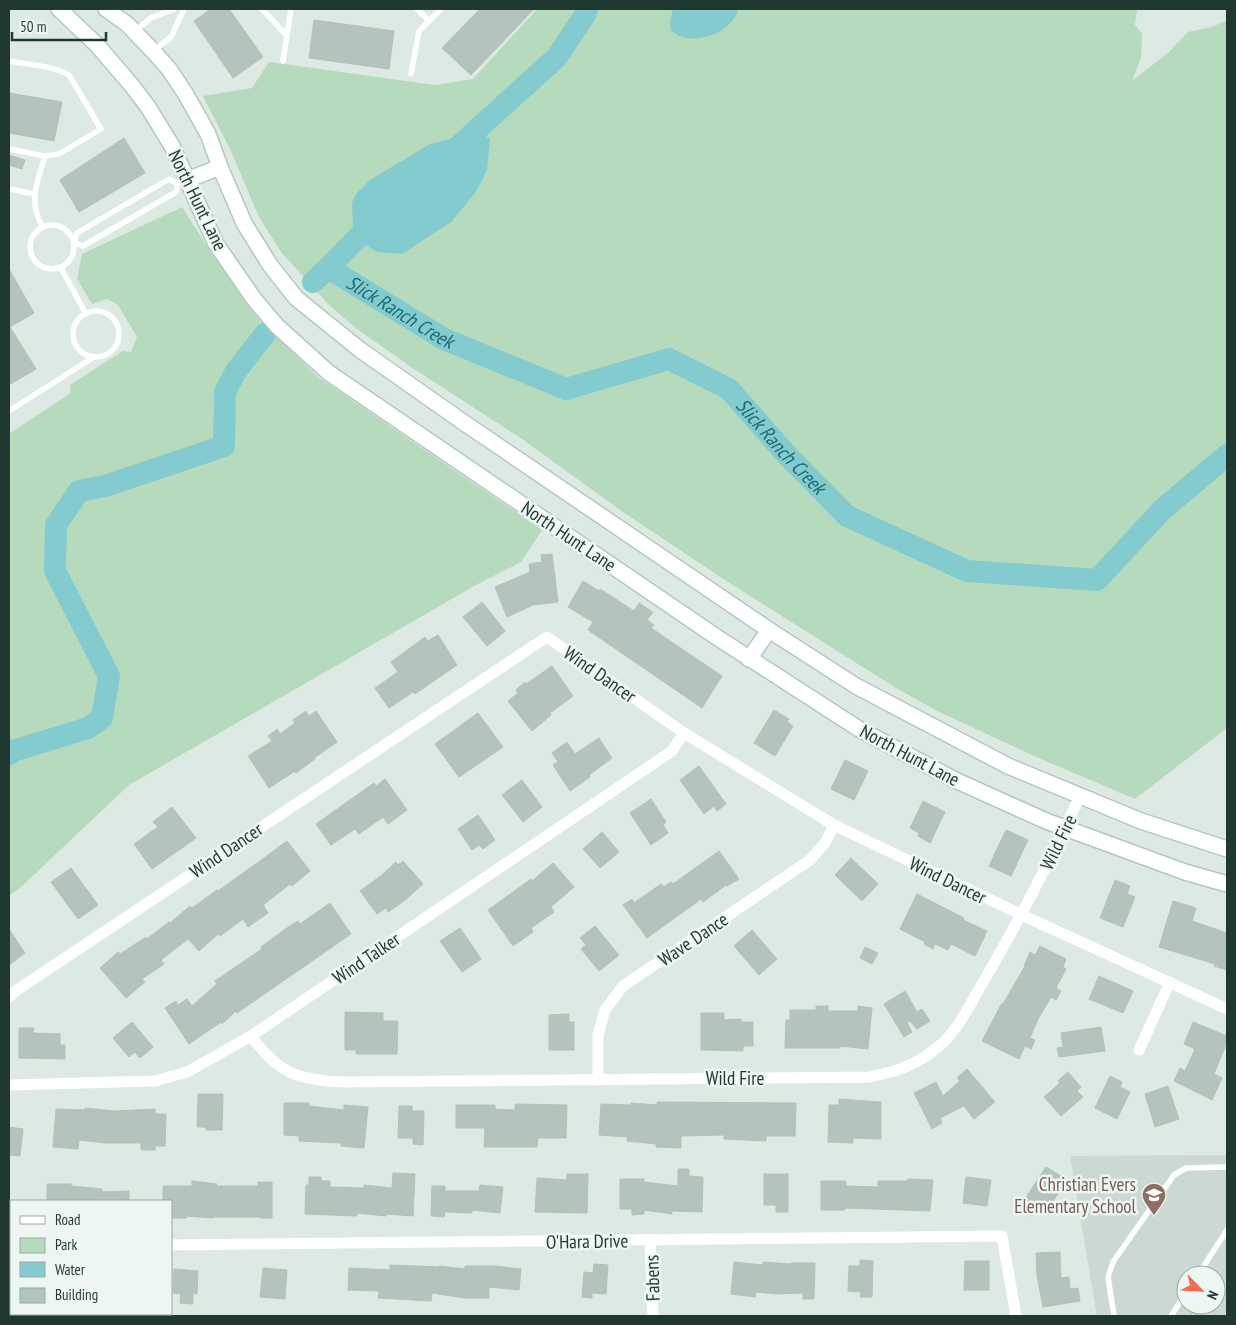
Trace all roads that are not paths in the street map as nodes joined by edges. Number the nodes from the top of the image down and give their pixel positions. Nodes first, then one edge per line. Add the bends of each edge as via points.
1 (58, 9) edge
2 (106, 9) edge
3 (174, 9) edge
4 (184, 9) edge
5 (262, 9) edge
6 (291, 9) edge
7 (416, 9) edge
8 (441, 9) edge
9 (428, 21) junction
10 (134, 31) junction
11 (287, 36) junction
12 (154, 51) junction
13 (9, 61) edge
14 (283, 62) dead end
15 (411, 74) dead end
16 (9, 149) edge
17 (45, 156) junction
18 (220, 166) junction
19 (182, 182) junction
20 (9, 188) edge
21 (35, 194) junction
22 (126, 205) junction
23 (132, 216) junction
24 (43, 227) junction
25 (74, 242) junction
26 (61, 268) junction
27 (86, 314) junction
28 (94, 357) junction
29 (9, 411) edge
30 (769, 630) junction
31 (750, 659) junction
32 (684, 733) junction
33 (1080, 796) junction
34 (834, 825) junction
35 (1065, 829) junction
36 (1227, 849) edge
37 (1227, 884) edge
38 (1022, 915) junction
39 (1170, 982) junction
40 (9, 997) edge
41 (1227, 1009) edge
42 (251, 1036) junction
43 (1139, 1050) dead end
44 (598, 1079) junction
45 (9, 1085) edge
46 (1227, 1167) edge
47 (1227, 1230) edge
48 (650, 1241) junction
49 (172, 1245) edge
50 (1204, 1265) edge
51 (653, 1316) edge
52 (1016, 1316) edge
53 (1114, 1316) edge

1 - 19 main road, North Hunt Lane via 97,45 133,86 172,146
2 - 10 main road, North Hunt Lane
3 - 10 lane via 151,18
4 - 12 lane via 171,37
5 - 11 lane
6 - 11 lane
7 - 9 lane
8 - 9 lane
9 - 15 lane via 419,31
10 - 12 main road, North Hunt Lane
11 - 14 lane
12 - 18 main road, North Hunt Lane via 200,118
13 - 17 lane via 54,69 68,76 100,129 59,154
16 - 17 lane
17 - 21 lane
18 - 19 main road
18 - 30 main road, North Hunt Lane via 244,223 270,265 296,298 324,322 430,400
19 - 22 lane via 169,179
19 - 23 lane via 176,192
19 - 31 main road, North Hunt Lane via 216,244 254,299 277,326 329,373
20 - 21 lane
21 - 24 lane via 34,205
22 - 23 lane
22 - 25 lane via 77,233
23 - 25 lane via 83,246
24 - 25 lane via 62,227
24 - 26 lane via 32,238 31,253 39,266 54,270
25 - 26 lane via 72,258
26 - 27 lane
27 - 28 lane via 75,324 73,338 80,351
27 - 28 lane via 101,312 114,320 117,327 117,342 113,348
28 - 29 lane
30 - 31 main road
30 - 33 main road, North Hunt Lane via 856,686 1008,766
31 - 35 main road, North Hunt Lane via 859,729 955,780
32 - 34 street, Wind Dancer
32 - 40 street, Wind Dancer via 547,637
32 - 42 street, Wind Talker via 672,751
33 - 35 street, Wild Fire
33 - 36 main road, North Hunt Lane via 1141,821
34 - 38 street, Wind Dancer
34 - 44 street, Wave Dance via 825,843 810,860 623,986 605,1010 598,1035
35 - 37 main road, North Hunt Lane
35 - 38 street, Wild Fire
38 - 39 street, Wind Dancer
38 - 44 street, Wild Fire via 958,1026 924,1058 893,1073 869,1077
39 - 41 street, Wind Dancer
39 - 43 street
42 - 44 street, Wild Fire via 262,1052 278,1066 316,1081
42 - 45 street, Wind Talker via 187,1072 155,1081
46 - 53 lane via 1186,1168 1174,1175 1113,1262 1108,1277
47 - 50 lane
48 - 49 street, O'Hara Drive
48 - 51 street, Fabens
48 - 52 street, O'Hara Drive via 1002,1236

